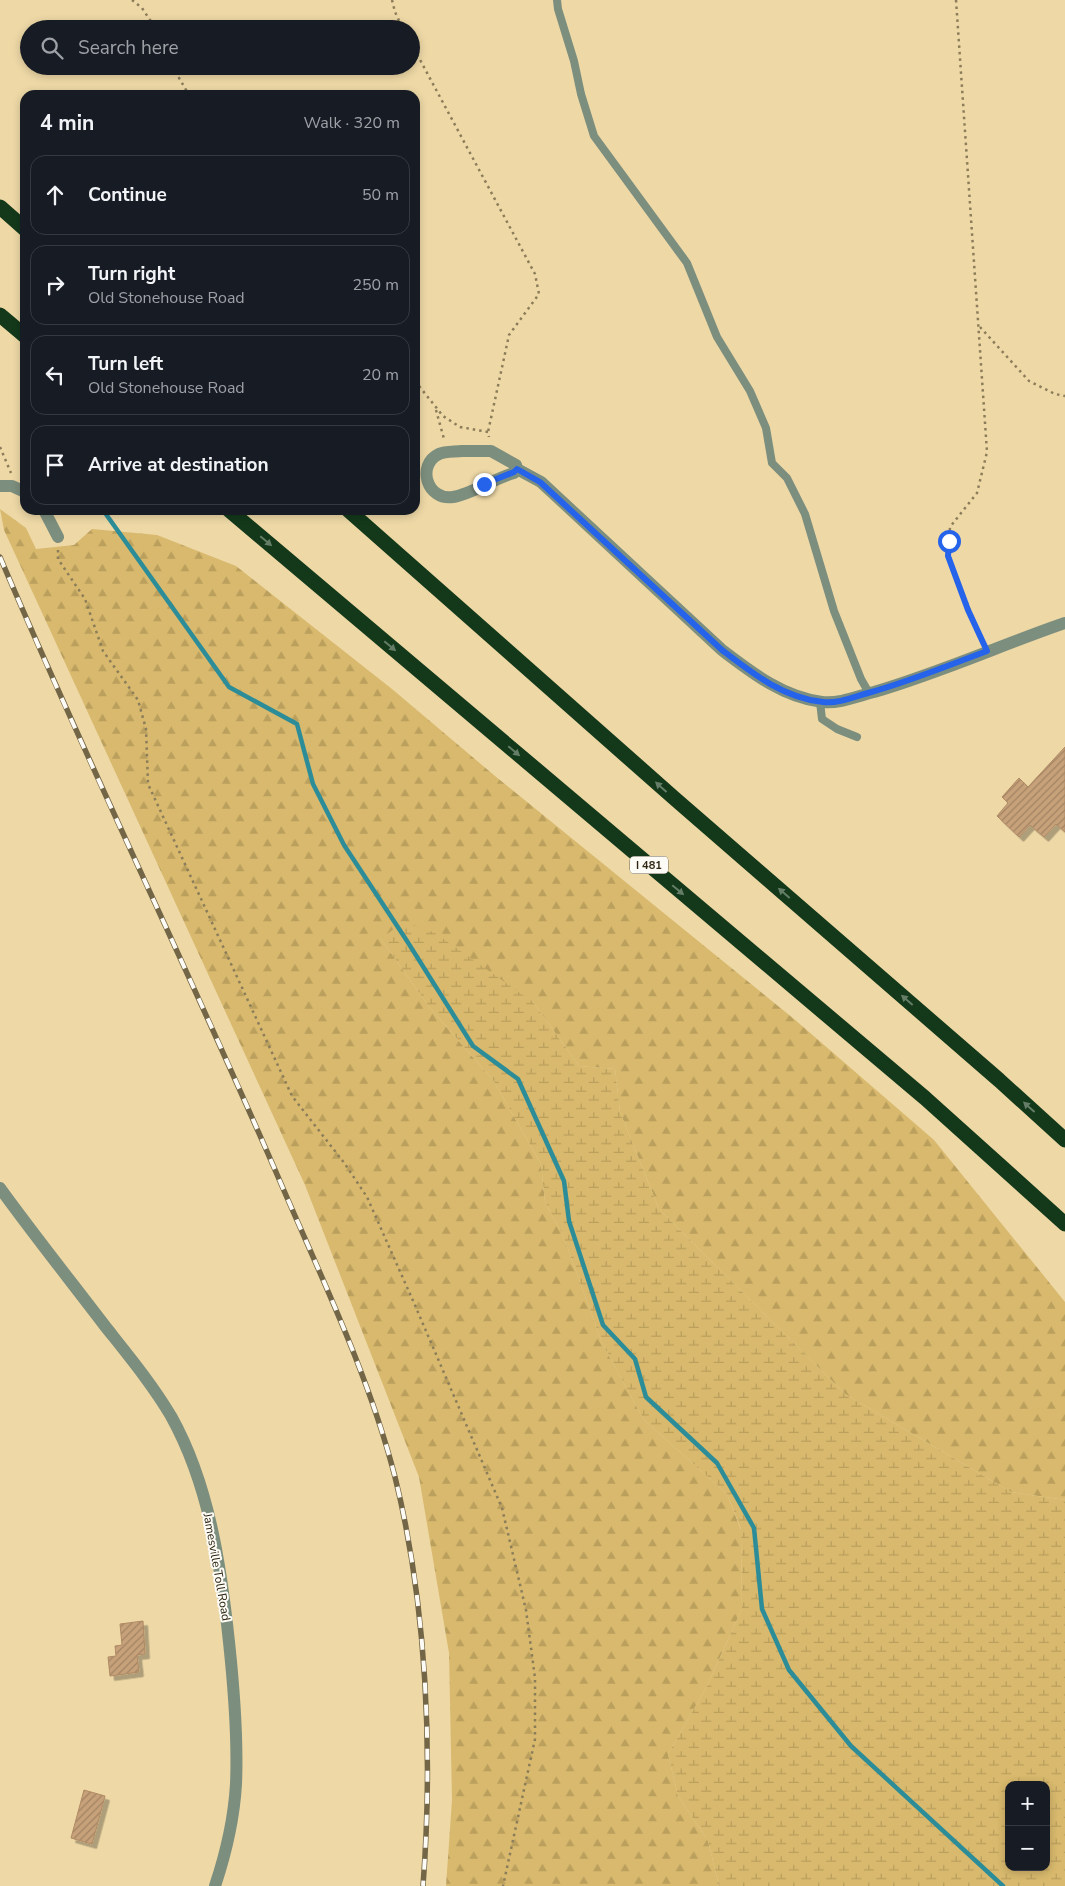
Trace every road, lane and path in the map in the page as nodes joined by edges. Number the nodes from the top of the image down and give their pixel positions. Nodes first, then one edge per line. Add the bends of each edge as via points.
1 (132, 0) edge
2 (392, 0) edge
3 (557, 0) edge
4 (956, 0) edge
5 (150, 20) edge
6 (399, 20) edge
7 (420, 61) edge
8 (177, 75) edge
9 (186, 90) edge
10 (0, 207) edge
11 (20, 225) edge
12 (0, 315) edge
13 (979, 326) junction
14 (20, 332) edge
15 (420, 388) edge
16 (1065, 396) edge
17 (435, 407) junction
18 (488, 432) junction
19 (0, 447) edge
20 (491, 451) junction
21 (444, 453) junction
22 (517, 469) junction
23 (14, 478) dead end
24 (0, 486) edge
25 (20, 490) edge
26 (46, 515) edge
27 (235, 515) edge
28 (354, 515) edge
29 (58, 538) joint
30 (1065, 623) edge
31 (987, 651) junction
32 (869, 693) junction
33 (820, 702) junction
34 (857, 737) dead end
35 (1065, 1140) edge
36 (0, 1188) edge
37 (1065, 1224) edge
38 (215, 1886) edge
39 (503, 1886) edge

1 - 5 path
2 - 6 path
3 - 32 lane via 594,136 687,263 717,337 750,391 766,428 772,463 787,478 805,514 834,611
4 - 13 path
7 - 18 path via 535,274 539,294 509,335
8 - 9 path
10 - 11 highway
12 - 14 highway
13 - 16 path via 1029,381
13 - 31 path via 987,452 977,493 950,527 948,556
15 - 17 path
17 - 18 path via 460,427
17 - 21 path via 444,438
18 - 20 path
19 - 23 path
20 - 21 street
20 - 22 street via 516,465
21 - 22 street via 431,459 427,468 427,480 437,494 452,497
22 - 33 street via 540,482 722,650 753,674 784,692
24 - 25 street
26 - 29 street
27 -> 37 highway, I 481 via 924,1098
35 -> 28 highway
29 - 39 path via 58,559 85,599 103,651 138,700 146,730 148,784 292,1096 346,1164 367,1197 502,1508 526,1610 535,1678 535,1739
30 - 31 street
31 - 32 street
32 - 33 street
33 - 34 lane via 822,719 837,730
36 - 38 street, Jamesville Toll Road via 146,1379 171,1417 200,1486 216,1550 235,1696 236,1785 226,1851

